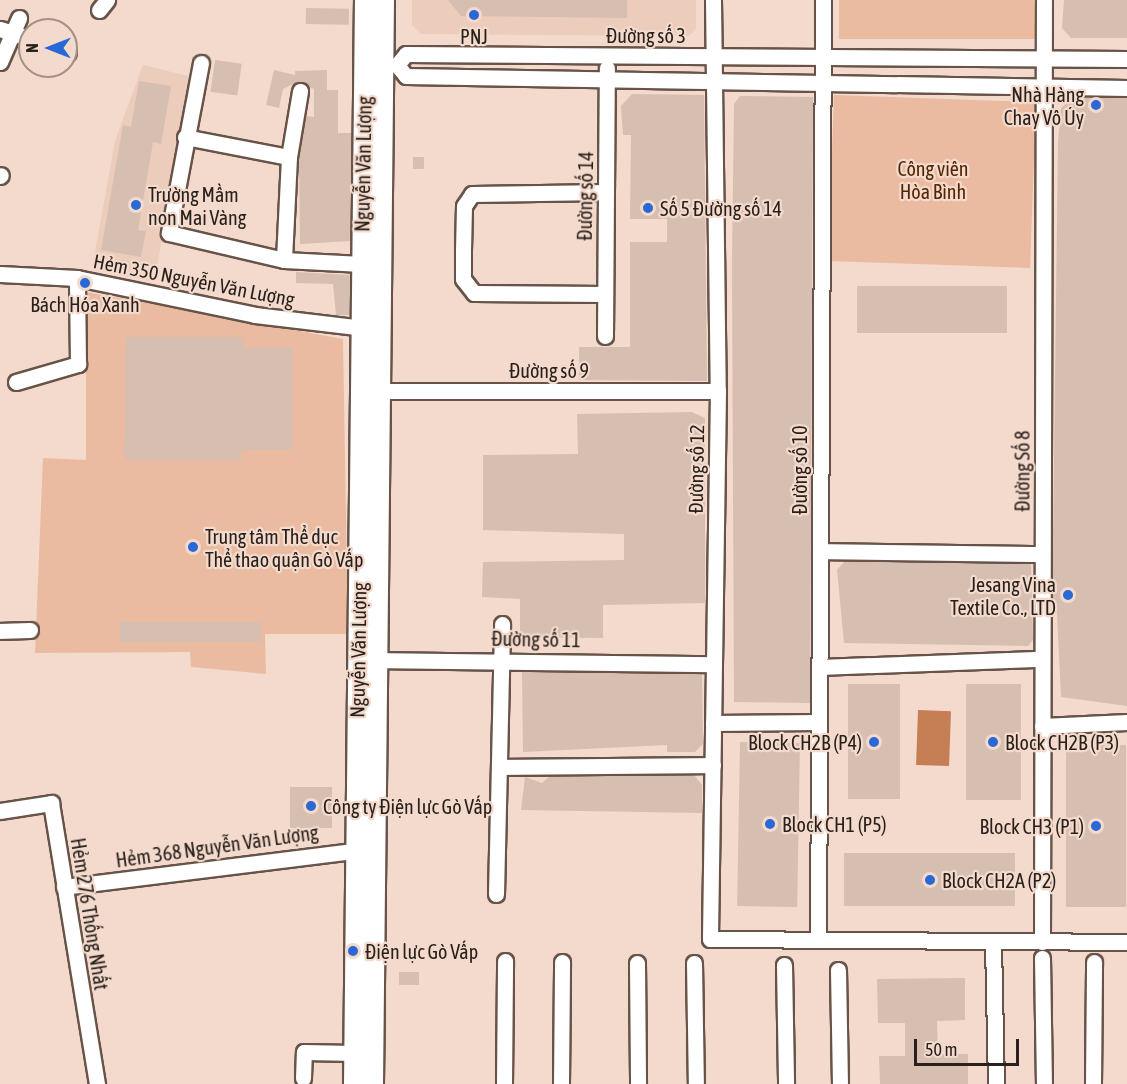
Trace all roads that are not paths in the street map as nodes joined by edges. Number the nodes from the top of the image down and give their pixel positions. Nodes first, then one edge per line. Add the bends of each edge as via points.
1 (365, 0) edge
2 (384, 0) edge
3 (713, 0) edge
4 (822, 0) edge
5 (1044, 0) edge
6 (18, 19) edge
7 (6, 31) edge
8 (713, 55) junction
9 (607, 56) junction
10 (824, 57) junction
11 (970, 58) junction
12 (1043, 58) junction
13 (900, 59) junction
14 (1127, 59) edge
15 (0, 62) edge
16 (201, 63) dead end
17 (382, 65) junction
18 (607, 78) junction
19 (715, 82) junction
20 (969, 83) junction
21 (824, 84) junction
22 (900, 84) junction
23 (1044, 86) junction
24 (1127, 88) edge
25 (300, 91) dead end
26 (185, 138) junction
27 (289, 157) junction
28 (606, 192) junction
29 (284, 260) junction
30 (362, 264) junction
31 (0, 274) edge
32 (77, 278) junction
33 (605, 294) junction
34 (371, 329) junction
35 (604, 336) dead end
36 (16, 382) dead end
37 (380, 391) junction
38 (718, 391) junction
39 (820, 551) junction
40 (1042, 554) junction
41 (502, 624) dead end
42 (30, 630) dead end
43 (0, 631) edge
44 (503, 659) junction
45 (1042, 659) junction
46 (368, 660) junction
47 (714, 664) junction
48 (819, 667) junction
49 (819, 722) junction
50 (1127, 722) edge
51 (713, 723) junction
52 (1042, 726) junction
53 (712, 765) junction
54 (500, 767) junction
55 (0, 811) edge
56 (366, 849) junction
57 (64, 887) junction
58 (496, 894) dead end
59 (818, 939) junction
60 (993, 942) junction
61 (1042, 942) junction
62 (1127, 942) edge
63 (1042, 958) dead end
64 (505, 961) dead end
65 (562, 962) dead end
66 (1094, 962) dead end
67 (637, 963) dead end
68 (694, 963) dead end
69 (784, 964) dead end
70 (838, 970) dead end
71 (354, 1053) junction
72 (303, 1078) dead end
73 (97, 1084) edge
74 (354, 1084) edge
75 (373, 1084) edge
76 (504, 1084) edge
77 (561, 1084) edge
78 (638, 1084) edge
79 (696, 1084) edge
80 (786, 1084) edge
81 (840, 1084) edge
82 (996, 1084) edge
83 (1044, 1084) edge
84 (1094, 1084) edge

1 - 17 street, Nguyễn Văn Lượng
2 - 17 street, Nguyễn Văn Lượng
3 - 8 street, Đường số 12
4 - 10 street, Đường số 10
5 - 12 street, Đường Số 8
6 - 7 street
7 - 15 street
8 - 9 street, Đường số 3
8 - 10 street, Đường số 3
8 - 19 street, Đường số 12
9 - 17 street, Đường số 3 via 406,54
9 - 18 street, Đường số 14
10 - 13 street, Đường số 3
10 - 21 street, Đường số 10
11 - 12 street, Đường số 3
11 - 13 street, Đường số 3
11 - 20 street
12 - 14 street, Đường số 3
12 - 23 street, Đường Số 8
13 - 22 street
16 - 26 street
17 - 18 street via 406,76
17 - 30 street, Nguyễn Văn Lượng
17 - 34 street, Nguyễn Văn Lượng
18 - 19 street
18 - 28 street, Đường số 14
19 - 21 street
19 - 38 street, Đường số 12
20 - 22 street
20 - 23 street
21 - 22 street
21 - 39 street, Đường số 10
23 - 24 street
23 - 40 street, Đường Số 8
25 - 27 street
26 - 27 street
26 - 29 street via 169,233
27 - 29 street
28 - 33 street, Đường số 14
28 - 33 street via 471,194 464,206 463,240 463,279 474,293
29 - 30 street
30 - 34 street, Nguyễn Văn Lượng
31 - 32 street, Hẻm 350 Nguyễn Văn Lượng
32 - 34 street, Hẻm 350 Nguyễn Văn Lượng via 255,315
32 - 36 street via 78,364
33 - 35 street, Đường số 14
34 - 37 street, Nguyễn Văn Lượng
34 - 46 street, Nguyễn Văn Lượng
37 - 38 street, Đường số 9
37 - 46 street, Nguyễn Văn Lượng
38 - 47 street, Đường số 12
39 - 40 street
39 - 48 street, Đường số 10
40 - 45 street, Đường Số 8
41 - 44 street
42 - 43 street
44 - 46 street, Đường số 11
44 - 47 street, Đường số 11
44 - 54 street
45 - 48 street
45 - 52 street, Đường Số 8
46 - 56 street, Nguyễn Văn Lượng
47 - 51 street, Đường số 12
48 - 49 street, Đường số 10
49 - 51 street
49 - 59 street, Đường số 10
50 - 52 street
51 - 53 street, Đường số 12
52 - 61 street, Đường Số 8
53 - 54 street
53 - 59 street, Đường số 12 via 710,939
54 - 58 street
55 - 57 street, Hẻm 276 Thống Nhất via 51,803
56 - 57 street, Hẻm 368 Nguyễn Văn Lượng
56 - 71 street, Nguyễn Văn Lượng
56 - 75 street, Nguyễn Văn Lượng
57 - 73 street, Hẻm 276 Thống Nhất
59 - 60 street
60 - 61 street
60 - 82 street
61 - 62 street
63 - 83 street
64 - 76 street
65 - 77 street
66 - 84 street
67 - 78 street
68 - 79 street
69 - 80 street
70 - 81 street
71 - 72 street via 304,1052
71 - 74 street, Nguyễn Văn Lượng

